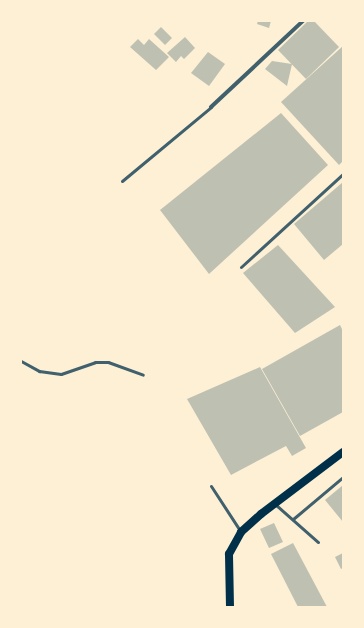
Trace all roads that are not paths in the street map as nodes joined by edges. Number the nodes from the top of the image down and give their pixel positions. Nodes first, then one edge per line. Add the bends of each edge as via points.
1 (303, 21) edge
2 (211, 107) joint
3 (343, 174) edge
4 (122, 181) dead end
5 (241, 267) dead end
6 (21, 361) edge
7 (143, 375) dead end
8 (343, 452) edge
9 (343, 477) edge
10 (212, 486) dead end
11 (275, 503) junction
12 (293, 519) junction
13 (241, 532) junction
14 (318, 542) dead end
15 (230, 607) edge

1 - 2 street
2 - 4 lane
3 - 5 lane
6 - 7 lane via 38,371 61,374 95,362 108,362
8 - 11 main road
9 - 12 lane
10 - 13 lane
11 - 12 lane
11 - 13 main road
12 - 14 lane
13 - 15 main road via 229,554

